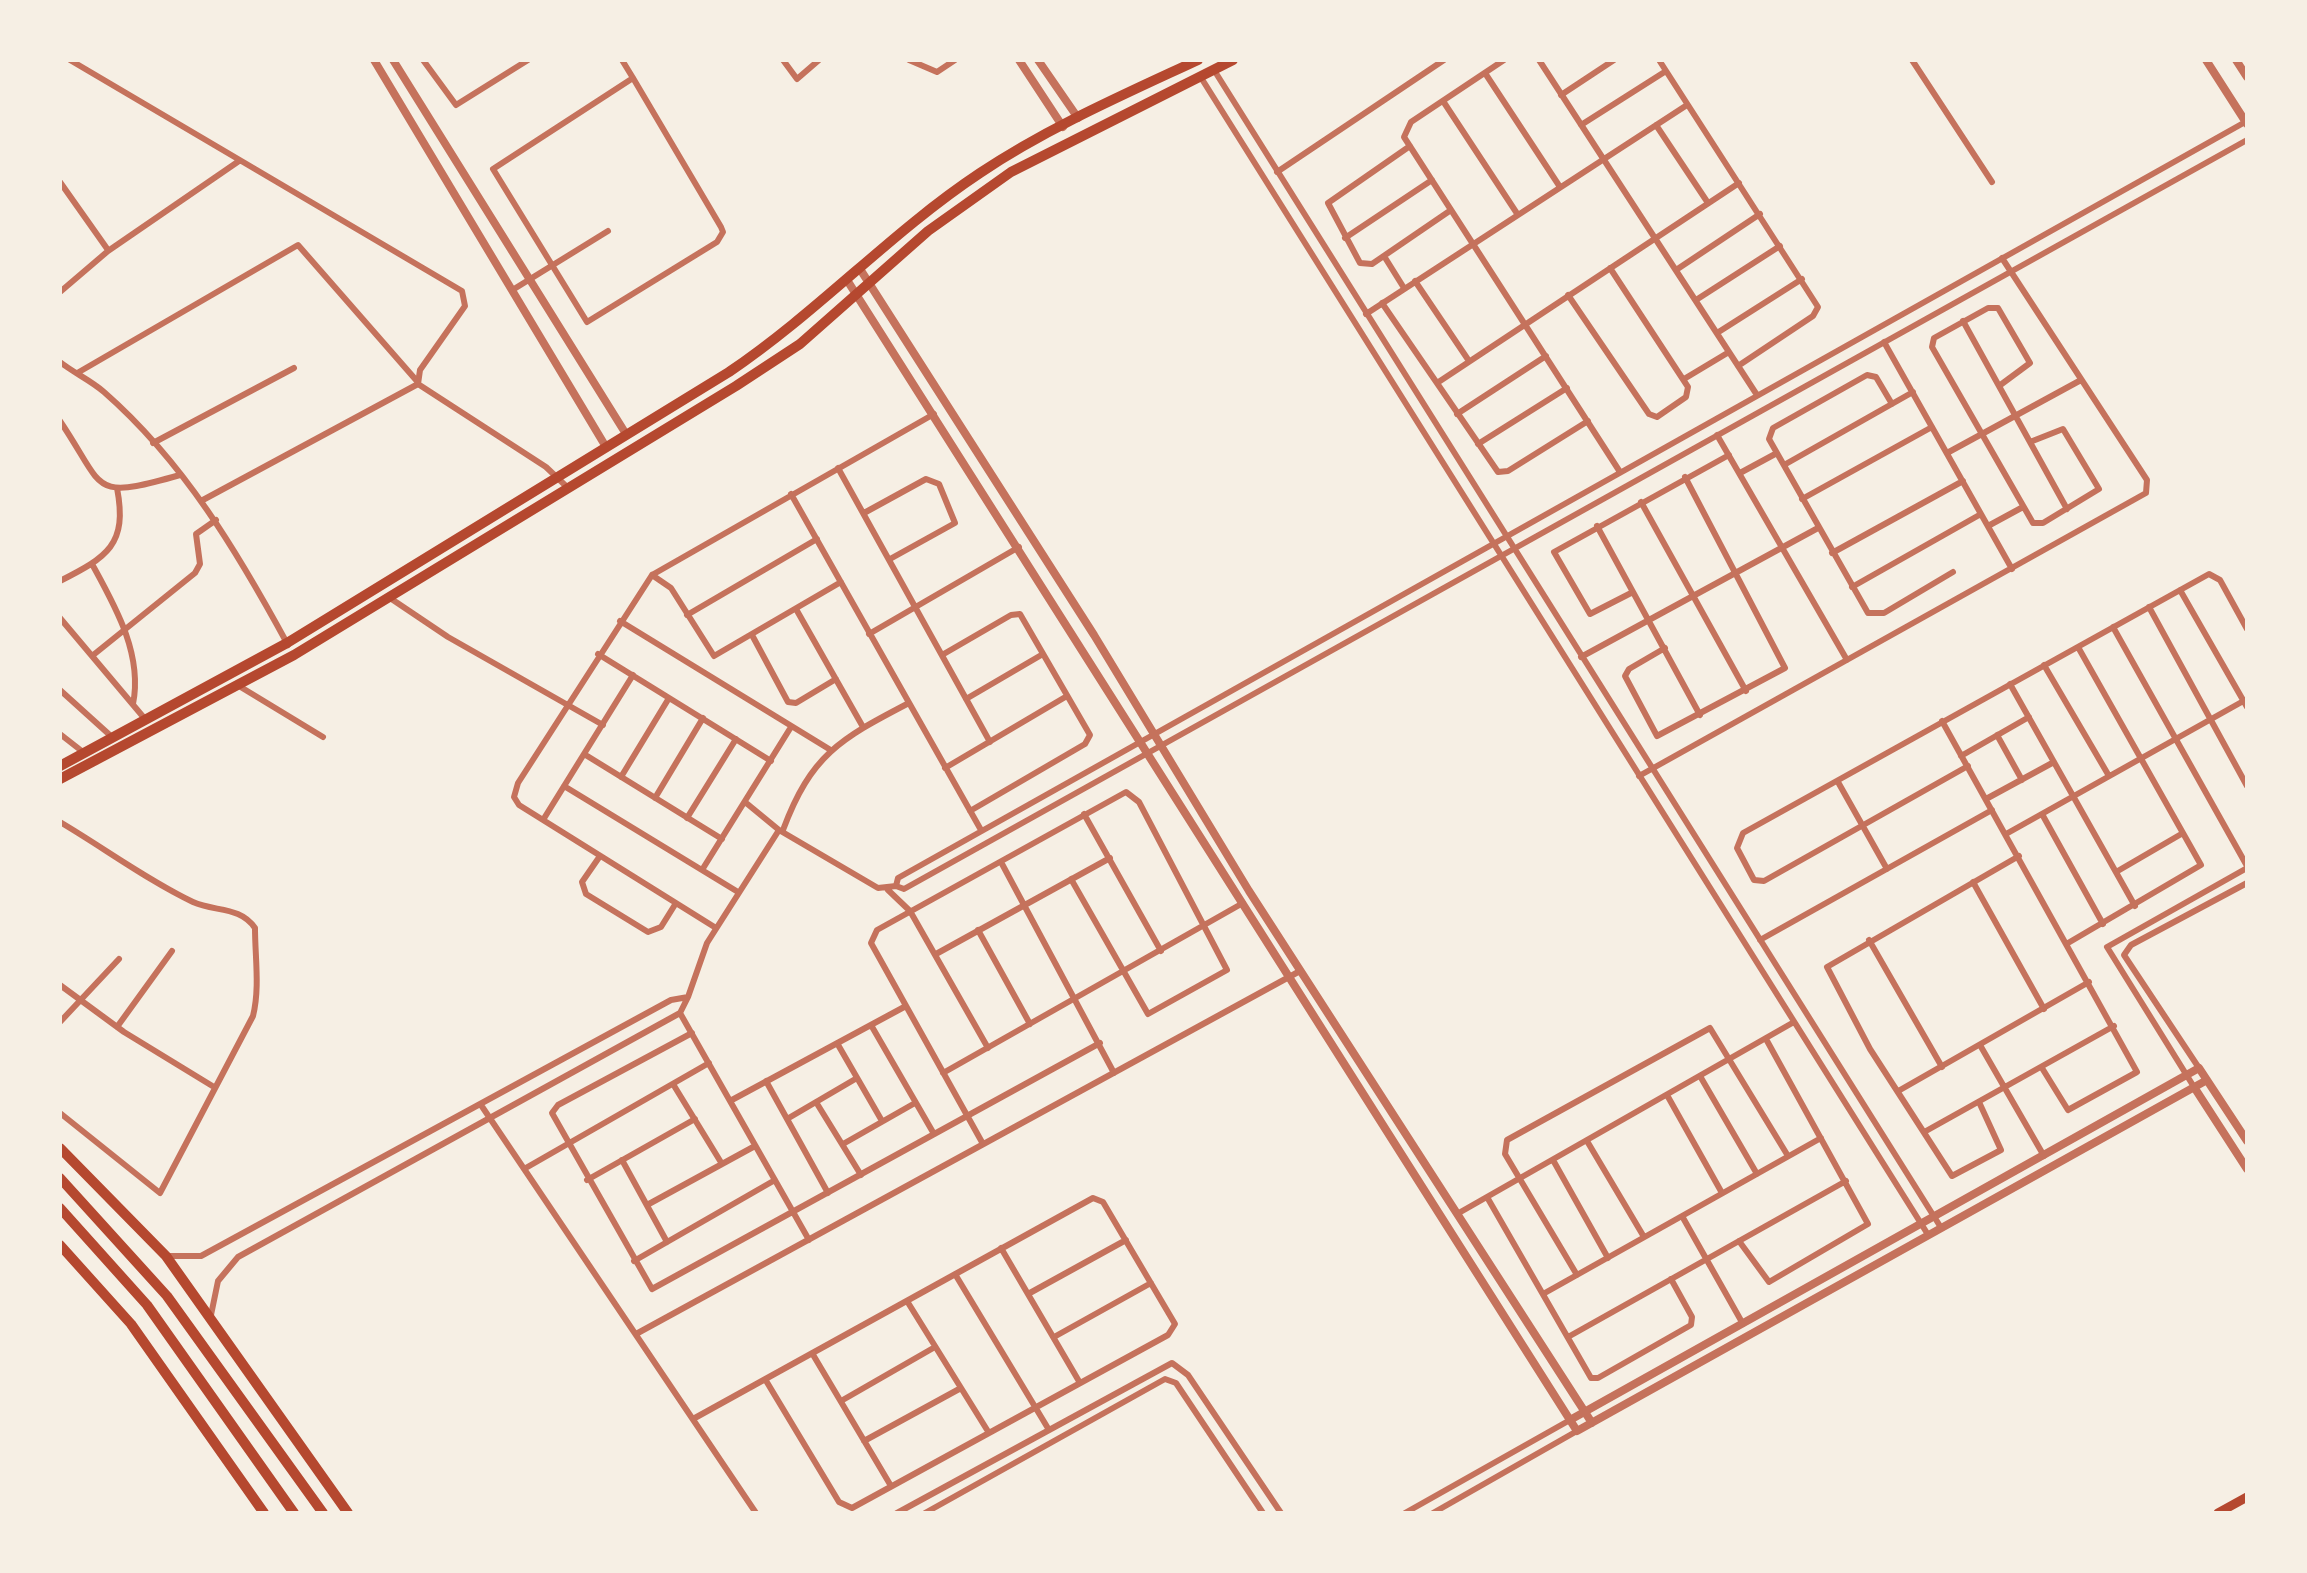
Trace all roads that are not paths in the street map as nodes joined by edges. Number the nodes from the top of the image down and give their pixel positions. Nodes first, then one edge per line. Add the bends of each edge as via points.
1 (70, 60) edge
2 (374, 60) edge
3 (393, 60) edge
4 (423, 60) edge
5 (528, 60) edge
6 (622, 60) edge
7 (783, 60) edge
8 (819, 60) edge
9 (910, 60) edge
10 (955, 60) edge
11 (1019, 60) edge
12 (1038, 60) edge
13 (1198, 60) edge
14 (1233, 60) edge
15 (1444, 60) edge
16 (1504, 60) edge
17 (1540, 60) edge
18 (1614, 60) edge
19 (1659, 60) edge
20 (1912, 60) edge
21 (2206, 60) edge
22 (2236, 60) edge
23 (1213, 69) junction
24 (1666, 71) junction
25 (1484, 73) junction
26 (1200, 76) junction
27 (2247, 76) edge
28 (634, 78) junction
29 (1562, 94) junction
30 (1443, 100) junction
31 (1688, 104) junction
32 (1080, 119) junction
33 (2247, 122) edge
34 (1656, 125) junction
35 (1581, 126) junction
36 (1063, 127) junction
37 (2247, 140) edge
38 (1410, 146) junction
39 (1603, 159) junction
40 (239, 161) junction
41 (1278, 172) junction
42 (1432, 180) junction
43 (60, 182) edge
44 (1992, 182) dead end
45 (1739, 183) junction
46 (1560, 187) junction
47 (1708, 203) junction
48 (1451, 210) junction
49 (1760, 214) junction
50 (1518, 215) junction
51 (608, 231) dead end
52 (1345, 238) junction
53 (1655, 238) junction
54 (1473, 244) junction
55 (1780, 246) junction
56 (108, 251) junction
57 (1384, 256) junction
58 (2002, 258) junction
59 (552, 265) junction
60 (1610, 268) junction
61 (860, 269) junction
62 (1676, 270) junction
63 (2010, 272) junction
64 (528, 279) junction
65 (1802, 279) junction
66 (847, 280) junction
67 (868, 281) junction
68 (1415, 281) junction
69 (1404, 288) junction
70 (514, 289) junction
71 (60, 292) edge
72 (854, 292) junction
73 (1568, 295) junction
74 (1696, 300) junction
75 (1382, 304) junction
76 (1366, 314) junction
77 (1962, 321) junction
78 (1525, 324) junction
79 (1717, 333) junction
80 (1884, 342) junction
81 (1729, 352) junction
82 (1546, 356) junction
83 (1469, 362) junction
84 (1738, 366) junction
85 (62, 367) edge
86 (294, 368) dead end
87 (79, 372) junction
88 (1684, 379) junction
89 (2081, 380) junction
90 (417, 382) junction
91 (1437, 383) junction
92 (1998, 386) junction
93 (1566, 388) junction
94 (1914, 392) junction
95 (1757, 395) junction
96 (1892, 404) junction
97 (934, 414) junction
98 (1458, 414) junction
99 (2016, 416) junction
100 (60, 421) edge
101 (1588, 421) junction
102 (1933, 427) junction
103 (626, 434) junction
104 (1983, 434) junction
105 (1718, 435) junction
106 (2030, 442) junction
107 (154, 443) junction
108 (1478, 444) junction
109 (606, 447) junction
110 (1777, 453) junction
111 (1948, 453) junction
112 (1729, 454) junction
113 (1784, 464) junction
114 (838, 468) junction
115 (1620, 472) junction
116 (1740, 473) junction
117 (557, 474) junction
118 (180, 475) junction
119 (1685, 477) junction
120 (1963, 481) junction
121 (567, 487) junction
122 (117, 488) junction
123 (792, 494) junction
124 (1802, 499) junction
125 (201, 501) junction
126 (1641, 502) junction
127 (2022, 507) junction
128 (2067, 509) junction
129 (864, 513) junction
130 (1981, 514) junction
131 (216, 520) junction
132 (1597, 526) junction
133 (1988, 526) junction
134 (1818, 528) junction
135 (1504, 536) junction
136 (817, 539) junction
137 (1492, 543) junction
138 (1019, 547) junction
139 (1783, 547) junction
140 (1512, 549) junction
141 (1832, 554) junction
142 (1499, 556) junction
143 (890, 559) junction
144 (92, 564) junction
145 (2012, 569) junction
146 (1737, 572) junction
147 (1954, 572) dead end
148 (652, 575) junction
149 (60, 581) edge
150 (840, 582) junction
151 (1852, 587) junction
152 (2180, 590) junction
153 (1634, 592) junction
154 (1693, 596) junction
155 (390, 598) junction
156 (914, 607) junction
157 (2149, 607) junction
158 (796, 608) junction
159 (686, 615) junction
160 (60, 618) edge
161 (1650, 620) junction
162 (620, 622) junction
163 (2112, 628) junction
164 (126, 629) junction
165 (2247, 629) edge
166 (870, 634) junction
167 (752, 635) junction
168 (287, 643) junction
169 (2078, 646) junction
170 (1665, 648) junction
171 (598, 654) junction
172 (1043, 654) junction
173 (294, 655) junction
174 (92, 656) junction
175 (942, 656) junction
176 (1581, 658) junction
177 (1847, 660) junction
178 (2044, 666) junction
179 (633, 675) junction
180 (836, 679) junction
181 (2010, 684) junction
182 (238, 685) junction
183 (60, 690) edge
184 (1746, 691) junction
185 (1067, 696) junction
186 (669, 698) junction
187 (966, 699) junction
188 (568, 702) junction
189 (2246, 702) edge
190 (908, 703) junction
191 (133, 704) junction
192 (1700, 714) junction
193 (2028, 716) junction
194 (703, 718) junction
195 (2210, 719) junction
196 (146, 720) junction
197 (1942, 722) junction
198 (602, 725) junction
199 (791, 727) junction
200 (863, 727) junction
201 (1154, 732) junction
202 (60, 734) edge
203 (1997, 735) junction
204 (113, 737) junction
205 (323, 737) dead end
206 (736, 738) junction
207 (2175, 739) junction
208 (1140, 740) junction
209 (990, 742) junction
210 (1162, 745) junction
211 (829, 749) junction
212 (84, 753) junction
213 (1148, 753) junction
214 (584, 754) junction
215 (1962, 756) junction
216 (2141, 758) junction
217 (771, 761) junction
218 (2054, 762) junction
219 (60, 766) edge
220 (1968, 766) junction
221 (945, 768) junction
222 (1651, 768) junction
223 (1639, 776) junction
224 (2109, 776) junction
225 (621, 777) junction
226 (60, 779) edge
227 (2022, 780) junction
228 (1838, 782) junction
229 (564, 786) junction
230 (2247, 786) edge
231 (2074, 796) junction
232 (655, 798) junction
233 (1986, 799) junction
234 (745, 802) junction
235 (1992, 810) junction
236 (970, 811) junction
237 (1084, 814) junction
238 (2042, 814) junction
239 (687, 818) junction
240 (542, 820) junction
241 (60, 822) edge
242 (1862, 825) junction
243 (781, 830) junction
244 (982, 830) junction
245 (2183, 833) junction
246 (2006, 834) junction
247 (722, 839) junction
248 (600, 856) junction
249 (2018, 856) junction
250 (1110, 858) junction
251 (1001, 862) junction
252 (2247, 867) edge
253 (702, 870) junction
254 (1887, 870) junction
255 (2116, 872) junction
256 (1071, 879) junction
257 (1973, 882) junction
258 (2247, 883) edge
259 (892, 888) junction
260 (738, 892) junction
261 (676, 903) junction
262 (1243, 903) junction
263 (1024, 905) junction
264 (2135, 906) junction
265 (910, 912) junction
266 (2103, 924) junction
267 (1206, 926) junction
268 (716, 928) junction
269 (978, 930) junction
270 (1760, 940) junction
271 (1869, 940) junction
272 (2068, 944) junction
273 (172, 951) dead end
274 (1161, 951) junction
275 (936, 954) junction
276 (118, 958) dead end
277 (1300, 970) junction
278 (1122, 973) junction
279 (1288, 978) junction
280 (2089, 982) junction
281 (60, 986) edge
282 (688, 997) junction
283 (1076, 999) junction
284 (82, 1003) junction
285 (906, 1006) junction
286 (2044, 1008) junction
287 (680, 1013) junction
288 (60, 1022) edge
289 (1794, 1022) junction
290 (1030, 1024) junction
291 (871, 1025) junction
292 (2114, 1026) junction
293 (117, 1027) junction
294 (692, 1033) junction
295 (1766, 1038) junction
296 (1100, 1043) junction
297 (837, 1044) junction
298 (1980, 1045) junction
299 (988, 1048) junction
300 (1730, 1059) junction
301 (709, 1063) junction
302 (1942, 1067) junction
303 (2042, 1068) junction
304 (2199, 1068) junction
305 (943, 1073) junction
306 (1114, 1073) junction
307 (1700, 1076) junction
308 (2185, 1076) junction
309 (857, 1078) junction
310 (2207, 1080) junction
311 (766, 1082) junction
312 (674, 1084) junction
313 (214, 1087) junction
314 (2194, 1087) junction
315 (2006, 1088) junction
316 (1900, 1090) junction
317 (1667, 1095) junction
318 (730, 1101) junction
319 (816, 1102) junction
320 (1979, 1102) junction
321 (916, 1103) junction
322 (482, 1105) junction
323 (60, 1113) edge
324 (966, 1116) junction
325 (786, 1118) junction
326 (695, 1119) junction
327 (492, 1120) junction
328 (882, 1122) junction
329 (1926, 1131) junction
330 (934, 1134) junction
331 (1821, 1138) junction
332 (1587, 1140) junction
333 (2247, 1141) edge
334 (843, 1144) junction
335 (983, 1144) junction
336 (567, 1146) junction
337 (756, 1146) junction
338 (60, 1148) edge
339 (1788, 1156) junction
340 (2044, 1156) junction
341 (622, 1160) junction
342 (1552, 1160) junction
343 (722, 1164) junction
344 (524, 1169) junction
345 (2247, 1169) edge
346 (861, 1174) junction
347 (1757, 1174) junction
348 (60, 1178) edge
349 (1519, 1179) junction
350 (587, 1180) junction
351 (774, 1180) junction
352 (1846, 1181) junction
353 (828, 1193) junction
354 (1722, 1194) junction
355 (1487, 1197) junction
356 (647, 1206) junction
357 (60, 1208) edge
358 (793, 1212) junction
359 (1457, 1214) junction
360 (1682, 1216) junction
361 (1938, 1222) junction
362 (1924, 1229) junction
363 (1644, 1237) junction
364 (809, 1240) junction
365 (1126, 1240) junction
366 (1739, 1241) junction
367 (667, 1242) junction
368 (60, 1246) edge
369 (1002, 1248) junction
370 (166, 1256) junction
371 (1608, 1258) junction
372 (1705, 1260) junction
373 (634, 1261) junction
374 (955, 1274) junction
375 (1577, 1275) junction
376 (1671, 1280) junction
377 (1151, 1283) junction
378 (1028, 1294) junction
379 (1543, 1294) junction
380 (907, 1300) junction
381 (211, 1315) junction
382 (1743, 1324) junction
383 (636, 1334) junction
384 (1054, 1337) junction
385 (1568, 1337) junction
386 (936, 1347) junction
387 (812, 1353) junction
388 (765, 1379) junction
389 (1080, 1383) junction
390 (961, 1388) junction
391 (841, 1400) junction
392 (1035, 1408) junction
393 (1584, 1412) junction
394 (693, 1419) junction
395 (1570, 1420) junction
396 (1592, 1424) junction
397 (1048, 1430) junction
398 (1576, 1432) junction
399 (989, 1433) junction
400 (864, 1440) junction
401 (891, 1486) junction
402 (2247, 1497) edge
403 (2234, 1509) edge
404 (264, 1513) edge
405 (294, 1513) edge
406 (323, 1513) edge
407 (348, 1513) edge
408 (756, 1513) edge
409 (897, 1513) edge
410 (924, 1513) edge
411 (1263, 1513) edge
412 (1282, 1513) edge
413 (1405, 1513) edge
414 (1434, 1513) edge
415 (2218, 1513) edge

1 - 40 street
2 - 70 street
3 - 64 street
4 - 5 street via 456,105
6 - 28 street
7 - 8 street via 797,79
9 - 10 street via 937,72
11 - 36 street
12 - 32 street
13 - 32 main road
14 - 23 main road
15 - 41 street
16 - 25 street
17 - 29 street
18 - 29 street
19 - 24 street
20 - 44 street
21 - 33 street
22 - 27 street
23 - 26 main road
23 - 41 street
24 - 31 street
24 - 35 street
25 - 30 street
25 - 46 street
26 - 67 main road via 1012,172
26 - 137 street
28 - 59 street via 493,169
28 - 59 street via 722,237 591,322
29 - 35 street
30 - 38 street via 1406,126
30 - 50 street
31 - 34 street
31 - 45 street
32 - 36 main road
33 - 58 street
34 - 39 street
34 - 47 street
35 - 39 street
36 - 61 main road via 980,173
37 - 63 street
38 - 42 street
38 - 52 street via 1331,199 1328,207
39 - 46 street
39 - 53 street
40 - 56 street
40 - 90 street via 462,291 465,306
41 - 76 street
42 - 48 street
42 - 52 street
43 - 56 street
45 - 47 street
45 - 49 street
46 - 50 street
47 - 53 street
48 - 54 street
48 - 57 street
49 - 55 street
49 - 62 street
50 - 54 street
51 - 59 street
52 - 57 street via 1364,266
53 - 60 street
53 - 62 street
54 - 68 street
54 - 78 street
55 - 65 street
55 - 74 street
56 - 71 street
57 - 69 street
58 - 63 street
58 - 95 street
59 - 64 street
60 - 73 street
60 - 88 street
61 - 66 main road
61 - 67 street
62 - 74 street
63 - 80 street
63 - 89 street
64 - 70 street
64 - 103 street
65 - 79 street
65 - 84 street via 1817,312
66 - 72 street
66 - 103 main road via 783,335
67 - 72 main road
67 - 201 street
68 - 69 street
68 - 83 street
69 - 75 street
70 - 109 street
72 - 97 street
72 - 121 main road via 800,344
73 - 78 street
73 - 88 street via 1652,416 1686,398
74 - 79 street
75 - 76 street
75 - 91 street
76 - 135 street
77 - 92 street
77 - 92 street via 1998,308 2028,358 2026,371
77 - 104 street via 1932,346
78 - 82 street
78 - 83 street
79 - 81 street
80 - 94 street
80 - 105 street
81 - 84 street
81 - 88 street
82 - 93 street
82 - 98 street
83 - 91 street
84 - 95 street
85 - 87 street
86 - 107 street
87 - 90 street via 298,246
87 - 107 street
89 - 99 street
89 - 145 street via 2148,487 2138,500
90 - 117 street
90 - 125 street
91 - 98 street
92 - 99 street
93 - 101 street
93 - 108 street
94 - 96 street
94 - 102 street
95 - 115 street
96 - 110 street via 1867,375 1773,428 1768,435
96 - 113 street
97 - 114 street
97 - 138 street
98 - 108 street
99 - 104 street
99 - 106 street
100 - 122 street via 94,478
101 - 108 street via 1502,473
101 - 115 street
102 - 111 street
102 - 124 street
103 - 109 main road
104 - 111 street
104 - 127 street
105 - 112 street
105 - 140 street
106 - 128 street
106 - 128 street via 2062,429 2099,484 2096,493
107 - 118 street
109 - 117 main road
110 - 113 street
110 - 116 street
111 - 120 street
112 - 116 street
112 - 119 street
113 - 124 street
114 - 123 street
114 - 129 street
115 - 135 street
116 - 139 street
117 - 121 street
117 - 168 main road
118 - 122 street
118 - 125 street
119 - 126 street
119 - 146 street
120 - 130 street
120 - 141 street
121 - 155 main road
122 - 144 street via 122,518 116,540
123 - 136 street
123 - 148 street
124 - 134 street
125 - 131 street
126 - 132 street
126 - 154 street
127 - 128 street via 2037,525
127 - 133 street
129 - 143 street
129 - 143 street via 926,479 938,484 955,523
130 - 133 street
130 - 151 street
131 - 164 street via 196,534 198,568
131 - 168 street
132 - 153 street
132 - 153 street via 1557,548 1555,558 1590,614
133 - 145 street
134 - 139 street
134 - 141 street
135 - 137 street
135 - 140 street
136 - 150 street
136 - 159 street
137 - 142 street
137 - 201 street
138 - 156 street
138 - 208 street
139 - 146 street
139 - 177 street
140 - 142 street
140 - 176 street
141 - 151 street
142 - 210 street
142 - 223 street
143 - 156 street
144 - 149 street
144 - 164 street
145 - 177 street
146 - 154 street
146 - 184 street via 1786,668
147 - 151 street via 1878,616 1868,613
148 - 159 street via 671,588
148 - 162 street
150 - 158 street
150 - 166 street
152 - 157 street
152 - 165 street via 2213,574
152 - 189 street
153 - 161 street
154 - 161 street
154 - 184 street
155 - 173 main road
155 - 188 street
156 - 166 street
156 - 175 street
157 - 163 street
157 - 195 street
158 - 167 street
158 - 180 street
159 - 167 street via 714,656
160 - 174 street
161 - 170 street
161 - 176 street
162 - 171 street
162 - 199 street
163 - 169 street
163 - 207 street
164 - 174 street
164 - 191 street
166 - 190 street
167 - 180 street via 791,703
168 - 173 street
168 - 196 main road
169 - 178 street
169 - 216 street
170 - 192 street
170 - 192 street via 1626,672 1634,697 1657,736
171 - 179 street
171 - 188 street
172 - 175 street via 1016,613
172 - 185 street
172 - 187 street
173 - 182 main road
174 - 191 street
175 - 187 street
176 - 222 street
177 - 222 street
178 - 181 street
178 - 224 street
179 - 186 street
179 - 198 street
180 - 200 street
181 - 193 street
181 - 197 street
182 - 205 street
182 - 226 main road
183 - 204 street
184 - 192 street
185 - 209 street
185 - 236 street via 1090,734 1085,744
186 - 194 street
186 - 225 street
187 - 209 street
188 - 198 street
188 - 240 street via 516,788 518,805
189 - 195 street
190 - 200 street
190 - 221 street
191 - 196 street
193 - 203 street
193 - 218 street
194 - 206 street
194 - 232 street
195 - 207 street
195 - 230 street
196 - 204 main road
197 - 215 street
197 - 228 street
198 - 214 street
199 - 211 street
199 - 217 street
200 - 211 street
201 - 208 street
201 - 210 street
202 - 212 street
203 - 215 street
203 - 227 street
204 - 212 main road
206 - 217 street
206 - 239 street
207 - 216 street
207 - 252 street
208 - 213 street
208 - 244 street
209 - 221 street
210 - 213 street
210 - 277 street
211 - 243 street
212 - 219 main road
213 - 259 street via 904,889
213 - 262 street
214 - 225 street
214 - 229 street
215 - 220 street
216 - 224 street
216 - 245 street
217 - 234 street
218 - 227 street
218 - 231 street
220 - 233 street
220 - 242 street
221 - 236 street
222 - 223 street
222 - 270 street
223 - 289 street
224 - 231 street
225 - 232 street
227 - 233 street
228 - 242 street
228 - 242 street via 1738,837 1751,876 1764,881
229 - 240 street
229 - 253 street
231 - 238 street
231 - 255 street
232 - 239 street
233 - 235 street
234 - 243 street
234 - 247 street
235 - 246 street
235 - 254 street
236 - 244 street
237 - 250 street
237 - 251 street
237 - 267 street via 1121,793 1136,797
238 - 246 street
238 - 266 street
239 - 247 street
240 - 248 street
241 - 313 street via 194,902 222,906 253,924 255,1009
242 - 254 street
243 - 259 street
243 - 260 street
244 - 259 street via 898,878
245 - 255 street
245 - 264 street via 2198,869
246 - 249 street
247 - 253 street
248 - 261 street
248 - 261 street via 582,882 586,894 648,932 661,927
249 - 257 street
249 - 272 street
250 - 256 street
250 - 274 street
251 - 263 street
251 - 265 street
252 - 308 street via 2106,947
253 - 260 street
254 - 270 street
255 - 264 street
256 - 263 street
256 - 278 street
257 - 271 street
257 - 286 street
258 - 304 street via 2131,945 2124,955
259 - 265 street
260 - 268 street
261 - 268 street
262 - 267 street
262 - 279 street
263 - 269 street
263 - 283 street
264 - 266 street
265 - 275 street
265 - 285 street via 870,938
266 - 272 street
267 - 274 street
267 - 278 street via 1228,965 1219,978 1148,1014
268 - 282 street
269 - 275 street
269 - 290 street
270 - 361 street
271 - 302 street
271 - 316 street via 1829,963 1827,971
272 - 280 street
273 - 293 street
274 - 278 street
275 - 299 street
276 - 284 street
277 - 279 street
277 - 359 street
278 - 283 street
279 - 306 street
279 - 395 street
280 - 286 street
280 - 292 street
281 - 284 street
282 - 287 street
282 - 322 street
283 - 290 street
283 - 296 street
284 - 288 street
284 - 293 street
285 - 291 street
285 - 305 street
286 - 298 street
287 - 294 street
287 - 327 street
289 - 295 street
289 - 362 street
290 - 299 street
291 - 297 street
291 - 321 street
292 - 303 street
292 - 303 street via 2135,1075 2068,1110
293 - 313 street
294 - 301 street
294 - 336 street via 554,1109
295 - 300 street
295 - 331 street
296 - 306 street
296 - 324 street
297 - 309 street
297 - 311 street
298 - 302 street
298 - 315 street
299 - 305 street
300 - 307 street
300 - 339 street
300 - 349 street via 1713,1030 1706,1030 1507,1140 1505,1154
301 - 312 street
301 - 318 street
302 - 316 street
303 - 315 street
304 - 308 street
304 - 310 street
305 - 324 street
306 - 335 street
307 - 317 street
307 - 347 street
308 - 314 street
308 - 340 street
309 - 319 street
309 - 328 street
310 - 314 street
310 - 333 street
311 - 318 street
311 - 325 street
312 - 326 street
312 - 336 street
313 - 323 street via 160,1193
314 - 345 street
314 - 361 street
315 - 320 street
315 - 340 street
316 - 329 street
317 - 332 street
317 - 354 street
318 - 337 street
319 - 325 street
319 - 334 street
320 - 329 street
320 - 329 street via 2001,1145 1992,1158 1952,1176
321 - 328 street
321 - 330 street
322 - 327 street
322 - 370 street via 201,1256
324 - 330 street
324 - 335 street
325 - 353 street
326 - 341 street
326 - 343 street
327 - 344 street
327 - 381 street via 238,1257 218,1282
328 - 334 street
330 - 346 street
331 - 339 street
331 - 352 street
332 - 342 street
332 - 363 street
334 - 346 street
335 - 364 street
336 - 344 street
336 - 350 street
337 - 343 street
337 - 351 street
338 - 370 main road
339 - 347 street
340 - 361 street
341 - 350 street
341 - 356 street
342 - 349 street
342 - 371 street
343 - 356 street
344 - 383 street
346 - 353 street
347 - 354 street
348 - 406 main road via 167,1296
349 - 355 street
349 - 375 street
350 - 373 street
351 - 358 street
351 - 367 street
352 - 366 street
352 - 366 street via 1868,1224 1775,1280 1762,1278
353 - 358 street
354 - 360 street
355 - 359 street
355 - 379 street
356 - 367 street
357 - 405 main road via 148,1305
358 - 364 street
358 - 373 street via 656,1289
359 - 393 street
360 - 363 street
360 - 372 street
361 - 362 street
362 - 382 street
362 - 396 street
363 - 371 street
364 - 383 street
365 - 369 street via 1097,1198
365 - 377 street
365 - 378 street
366 - 372 street
367 - 373 street
368 - 404 main road via 131,1324
369 - 374 street
369 - 378 street
370 - 381 main road
371 - 375 street
372 - 376 street
372 - 382 street
374 - 380 street
374 - 392 street
375 - 379 street
376 - 385 street
376 - 385 street via 1691,1325 1598,1378 1588,1374
377 - 384 street
377 - 389 street via 1176,1329
378 - 384 street
379 - 385 street
380 - 386 street
380 - 387 street
381 - 407 main road
382 - 393 street
383 - 394 street
384 - 389 street
386 - 390 street
386 - 391 street
387 - 388 street
387 - 391 street
388 - 394 street
388 - 401 street via 842,1506 852,1508
389 - 392 street
390 - 399 street
390 - 400 street
391 - 400 street
392 - 397 street
392 - 399 street
393 - 395 street
393 - 396 street
394 - 408 street
395 - 398 street
395 - 413 street
396 - 398 street
397 - 409 street
397 - 412 street via 1179,1364
398 - 414 street
399 - 401 street
400 - 401 street
402 - 403 main road
403 - 415 main road
410 - 411 street via 1165,1378 1176,1383

